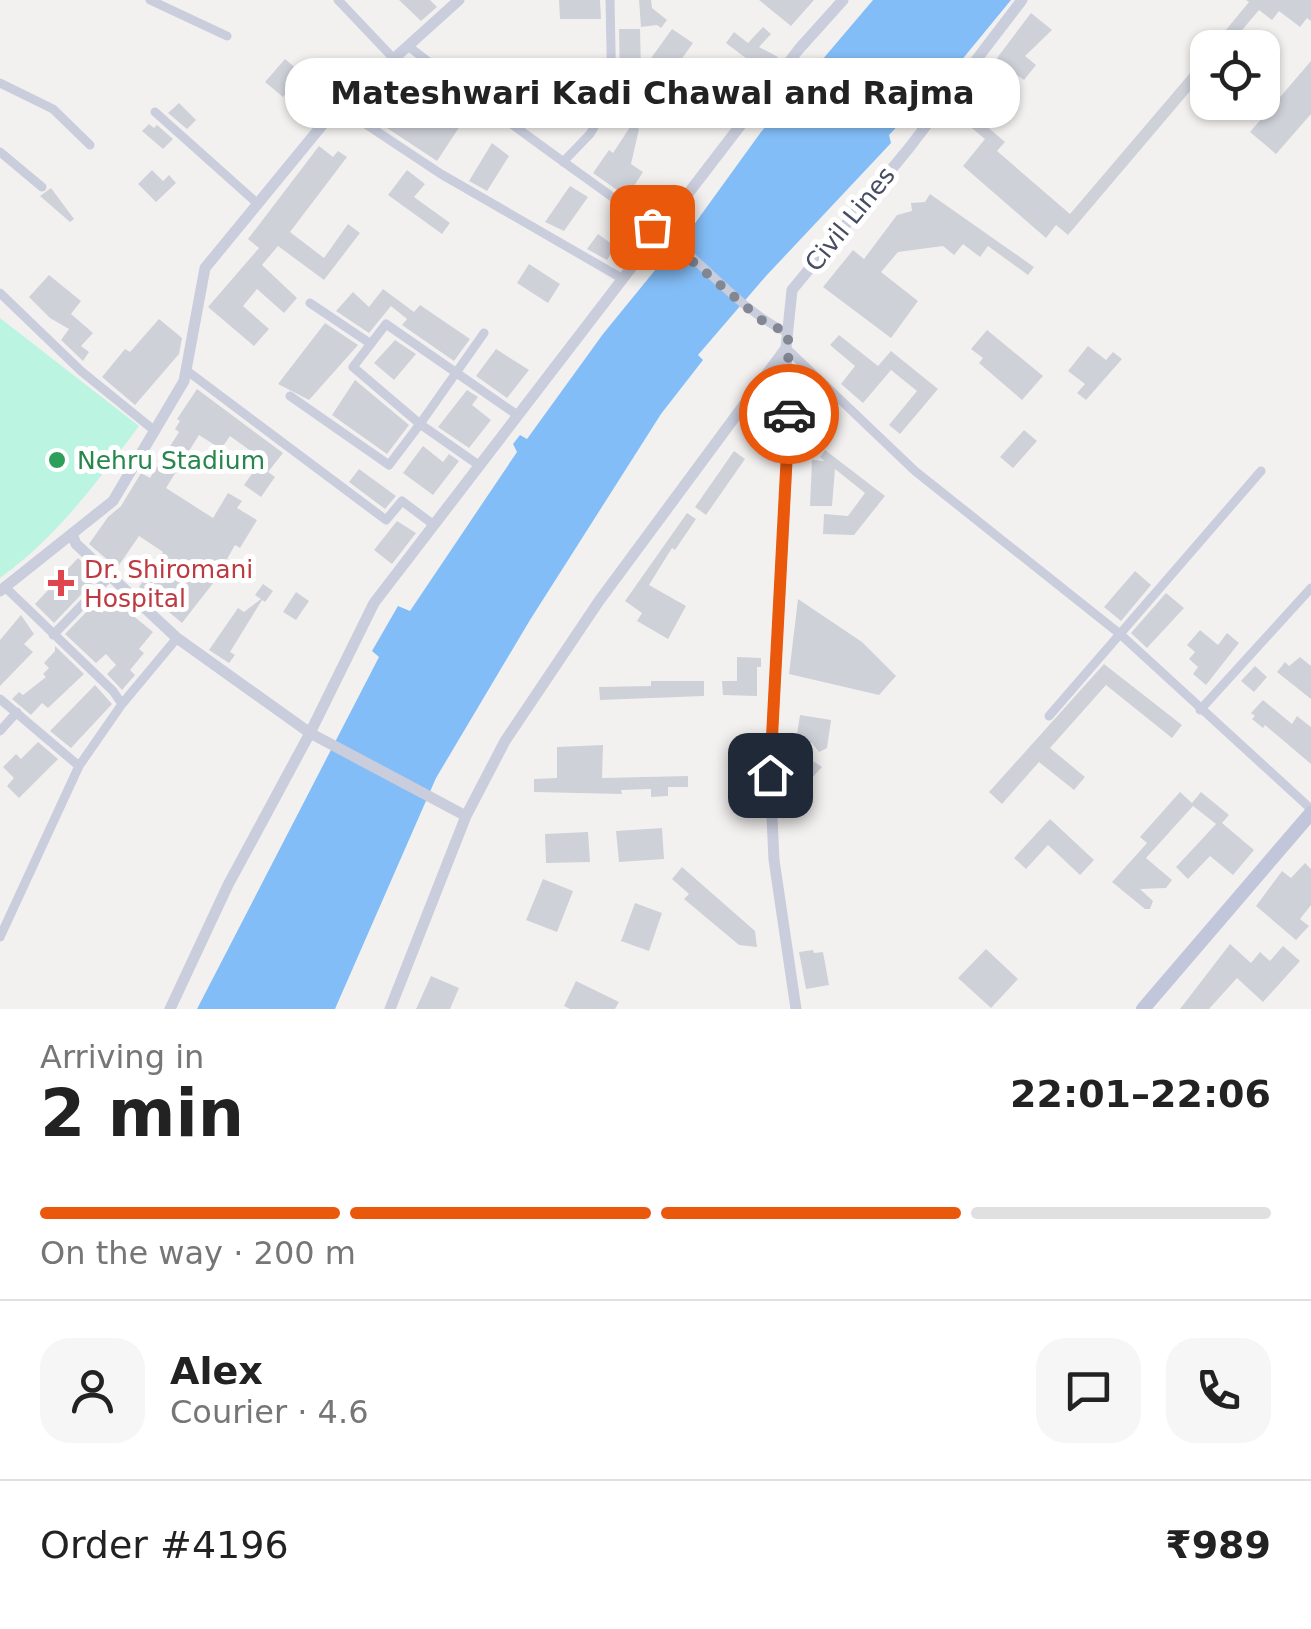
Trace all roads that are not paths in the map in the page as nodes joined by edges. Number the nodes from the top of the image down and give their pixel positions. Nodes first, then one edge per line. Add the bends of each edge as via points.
1 (150, 0) edge
2 (338, 0) edge
3 (459, 0) edge
4 (610, 0) edge
5 (843, 0) edge
6 (1022, 0) edge
7 (228, 36) dead end
8 (408, 46) junction
9 (394, 59) junction
10 (0, 83) edge
11 (340, 107) junction
12 (154, 112) dead end
13 (90, 145) dead end
14 (0, 152) edge
15 (562, 162) junction
16 (42, 187) dead end
17 (258, 204) junction
18 (664, 234) junction
19 (623, 279) junction
20 (0, 292) edge
21 (310, 303) dead end
22 (484, 333) dead end
23 (788, 333) junction
24 (371, 344) junction
25 (786, 348) junction
26 (186, 370) junction
27 (455, 374) junction
28 (290, 396) dead end
29 (513, 412) dead end
30 (420, 424) junction
31 (154, 431) junction
32 (480, 466) junction
33 (1262, 472) dead end
34 (434, 525) junction
35 (72, 534) junction
36 (112, 574) junction
37 (1311, 588) edge
38 (2, 589) edge
39 (1120, 634) junction
40 (53, 635) junction
41 (177, 638) junction
42 (0, 699) edge
43 (122, 704) junction
44 (1200, 710) junction
45 (17, 712) junction
46 (1048, 716) dead end
47 (0, 731) edge
48 (310, 733) junction
49 (79, 766) junction
50 (1311, 811) edge
51 (466, 816) junction
52 (0, 937) edge
53 (170, 1009) edge
54 (390, 1009) edge
55 (796, 1009) edge
56 (1143, 1009) edge

1 - 7 street
2 - 9 street
3 - 8 street
4 - 15 street via 612,98
5 - 18 street via 799,49
6 - 23 street, Civil Lines via 792,290
8 - 9 street
8 - 15 street
9 - 11 street
10 - 13 street via 53,109
11 - 17 street
11 - 19 street
12 - 17 street
14 - 16 street
15 - 18 street
17 - 26 street via 205,268
18 - 19 street
18 - 23 street via 764,322
19 - 32 street
20 - 31 street via 80,371
21 - 24 street
22 - 27 street
23 - 25 street, Civil Lines
24 - 27 street via 386,324
24 - 30 street via 353,367
25 - 39 street via 915,471
25 - 51 street via 600,601 505,741
25 - 55 street, Civil Lines via 789,421 770,775 774,860
26 - 31 street
26 - 34 street via 386,520 402,501
27 - 29 street
27 - 30 street
28 - 30 street via 389,465
30 - 32 street
31 - 35 street via 113,502
32 - 34 street
33 - 39 street
34 - 48 street via 374,604
35 - 36 street
35 - 38 street
36 - 40 street
36 - 41 street
37 - 44 street
38 - 40 street
39 - 44 street
39 - 46 street
40 - 43 street
41 - 43 street
41 - 48 street
42 - 45 street
43 - 49 street
44 - 50 street
45 - 47 street
45 - 49 street
48 - 51 street
48 - 53 street
49 - 52 street
50 - 56 main road
51 - 54 street

